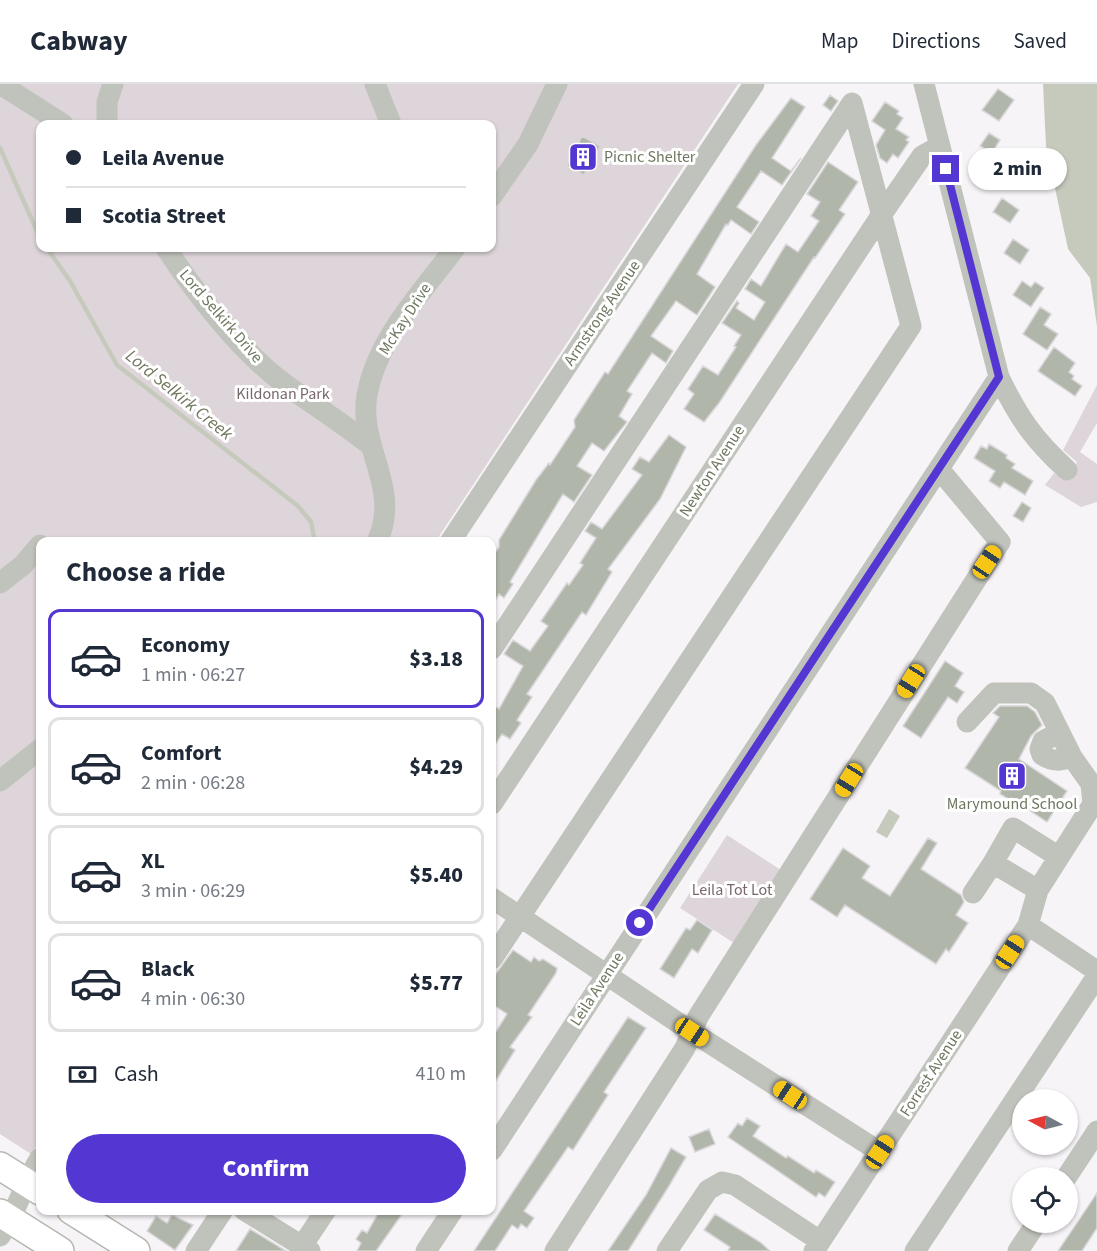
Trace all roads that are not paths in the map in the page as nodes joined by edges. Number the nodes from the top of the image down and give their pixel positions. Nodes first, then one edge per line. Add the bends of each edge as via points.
1 (0, 84) edge
2 (113, 84) edge
3 (375, 84) edge
4 (557, 84) edge
5 (754, 84) edge
6 (924, 84) edge
7 (388, 117) edge
8 (57, 120) edge
9 (108, 120) edge
10 (940, 146) junction
11 (496, 190) edge
12 (882, 214) junction
13 (169, 252) edge
14 (452, 252) edge
15 (999, 377) junction
16 (367, 397) junction
17 (324, 409) junction
18 (369, 444) junction
19 (939, 469) junction
20 (1067, 470) dead end
21 (379, 537) edge
22 (453, 537) edge
23 (36, 550) edge
24 (0, 584) edge
25 (496, 643) edge
26 (967, 722) dead end
27 (36, 752) edge
28 (0, 781) edge
29 (496, 798) edge
30 (1059, 857) junction
31 (993, 863) junction
32 (1038, 890) junction
33 (973, 893) dead end
34 (496, 901) edge
35 (520, 916) junction
36 (1028, 925) junction
37 (496, 952) edge
38 (1097, 971) edge
39 (607, 974) junction
40 (1097, 976) edge
41 (692, 1032) junction
42 (1097, 1131) edge
43 (496, 1144) edge
44 (880, 1152) junction
45 (0, 1166) edge
46 (1073, 1167) edge
47 (33, 1186) edge
48 (79, 1215) edge
49 (220, 1215) edge
50 (252, 1215) edge
51 (323, 1215) edge
52 (450, 1215) edge
53 (4, 1223) edge
54 (1030, 1233) edge
55 (817, 1246) edge
56 (306, 1249) edge
57 (60, 1251) edge
58 (136, 1251) edge
59 (196, 1251) edge
60 (426, 1251) edge
61 (555, 1251) edge
62 (667, 1251) edge
63 (915, 1251) edge
64 (1018, 1251) edge

1 - 8 street
2 - 9 street via 107,102
3 - 7 street
4 - 11 street via 528,144
5 - 22 street, Armstrong Avenue
6 - 10 street
10 - 12 street, Newton Avenue via 921,156
10 - 15 street
12 - 25 street via 852,103
12 - 29 street, Newton Avenue
12 - 35 street via 911,326
13 - 17 street, Lord Selkirk Drive via 247,350 285,384
14 - 16 street, McKay Drive via 383,348
15 - 19 street, Leila Avenue
15 - 20 street via 1035,440
16 - 17 street via 347,410
16 - 18 street, McKay Drive
17 - 18 street, Lord Selkirk Drive
18 - 21 street, McKay Drive via 386,493
19 - 39 street, Leila Avenue
19 - 41 street via 1000,542
23 - 24 street
26 - 30 street, Forrest Avenue via 994,693 1031,693 1045,703 1072,757 1091,784 1093,804
27 - 28 street
30 - 31 street via 1014,828
30 - 32 street, Forrest Avenue
31 - 32 street
31 - 33 street
32 - 36 street, Forrest Avenue
34 - 35 street
35 - 37 street
35 - 39 street
36 - 38 street
36 - 44 street, Forrest Avenue
39 - 41 street
39 - 43 street, Leila Avenue
40 - 63 street
41 - 44 street
41 - 61 street
42 - 46 street
44 - 55 street, Forrest Avenue
45 - 47 main road
47 - 53 street
48 - 58 main road
49 - 59 street
50 - 56 street
51 - 56 street
52 - 60 street
53 - 57 main road
54 - 64 street
55 - 62 street via 735,1185 722,1182 708,1190

